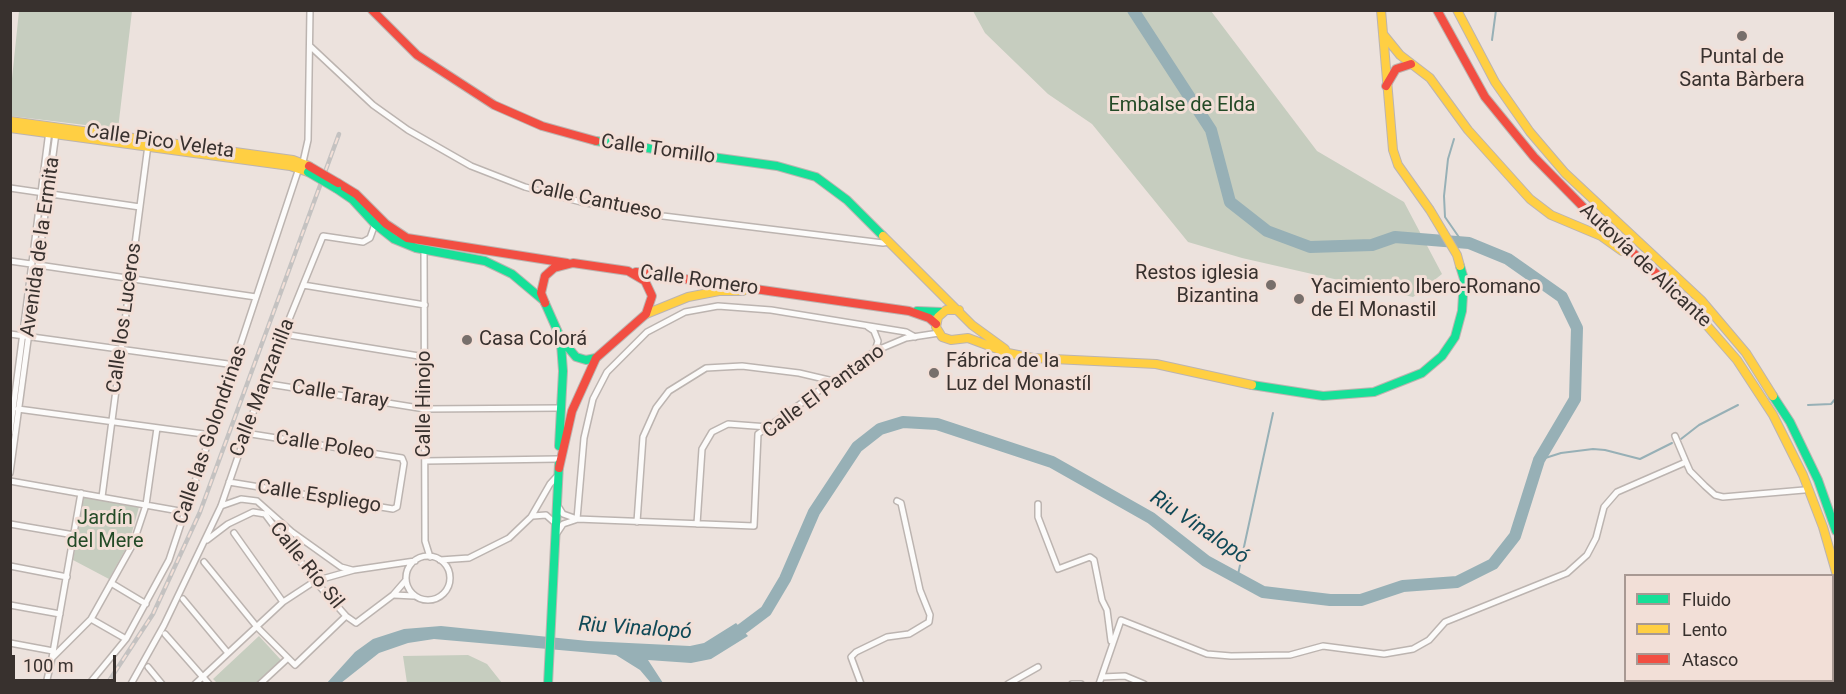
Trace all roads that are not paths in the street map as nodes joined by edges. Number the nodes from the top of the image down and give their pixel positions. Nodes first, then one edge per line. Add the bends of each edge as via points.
1 (310, 10) edge
2 (372, 10) edge
3 (1381, 10) edge
4 (1437, 10) edge
5 (1457, 10) edge
6 (1383, 34) junction
7 (310, 46) junction
8 (1411, 64) junction
9 (1386, 86) junction
10 (10, 121) edge
11 (10, 128) edge
12 (53, 130) junction
13 (148, 144) junction
14 (305, 167) junction
15 (338, 186) junction
16 (10, 188) edge
17 (41, 192) junction
18 (48, 194) junction
19 (140, 207) junction
20 (375, 224) junction
21 (889, 242) junction
22 (424, 250) junction
23 (465, 252) junction
24 (10, 261) edge
25 (573, 263) junction
26 (31, 264) junction
27 (38, 265) junction
28 (1650, 268) junction
29 (628, 271) junction
30 (130, 279) junction
31 (303, 285) junction
32 (936, 289) junction
33 (770, 292) junction
34 (256, 297) junction
35 (543, 300) junction
36 (425, 305) junction
37 (959, 310) junction
38 (909, 311) junction
39 (942, 312) junction
40 (646, 314) junction
41 (967, 320) junction
42 (936, 324) junction
43 (866, 325) junction
44 (939, 333) junction
45 (10, 334) edge
46 (283, 334) junction
47 (26, 336) junction
48 (915, 337) junction
49 (960, 338) junction
50 (561, 339) junction
51 (121, 349) junction
52 (875, 351) junction
53 (1017, 355) junction
54 (425, 357) junction
55 (596, 358) junction
56 (235, 365) junction
57 (833, 381) junction
58 (263, 384) junction
59 (425, 408) junction
60 (560, 408) junction
61 (15, 409) edge
62 (111, 422) junction
63 (768, 427) junction
64 (157, 428) junction
65 (10, 433) edge
66 (245, 433) junction
67 (211, 435) junction
68 (1675, 436) dead end
69 (558, 459) junction
70 (404, 460) joint
71 (425, 461) junction
72 (1686, 462) junction
73 (559, 471) junction
74 (10, 473) edge
75 (1803, 475) junction
76 (10, 481) edge
77 (229, 482) junction
78 (1804, 490) junction
79 (81, 493) junction
80 (102, 497) junction
81 (556, 501) junction
82 (897, 501) dead end
83 (1038, 504) dead end
84 (146, 505) junction
85 (221, 506) junction
86 (185, 512) junction
87 (267, 516) joint
88 (531, 517) junction
89 (577, 519) junction
90 (637, 522) junction
91 (10, 524) edge
92 (556, 524) junction
93 (697, 524) junction
94 (1836, 531) edge
95 (234, 533) dead end
96 (74, 535) junction
97 (555, 536) junction
98 (206, 540) junction
99 (430, 557) junction
100 (440, 560) junction
101 (460, 560) junction
102 (415, 561) junction
103 (204, 562) dead end
104 (334, 562) junction
105 (391, 565) junction
106 (10, 566) edge
107 (354, 570) junction
108 (448, 571) junction
109 (1836, 572) edge
110 (1828, 574) edge
111 (328, 576) junction
112 (67, 577) junction
113 (406, 578) junction
114 (315, 581) junction
115 (111, 583) junction
116 (393, 596) junction
117 (414, 596) junction
118 (183, 599) dead end
119 (283, 602) junction
120 (146, 604) junction
121 (10, 605) edge
122 (1834, 613) edge
123 (60, 614) junction
124 (346, 616) junction
125 (91, 619) junction
126 (257, 627) junction
127 (1834, 630) edge
128 (165, 634) dead end
129 (126, 639) junction
130 (10, 643) edge
131 (1111, 643) junction
132 (53, 651) junction
133 (228, 653) junction
134 (52, 658) junction
135 (288, 658) junction
136 (148, 667) dead end
137 (1038, 667) dead end
138 (203, 677) junction
139 (1102, 677) junction
140 (46, 684) edge
141 (89, 684) edge
142 (130, 684) edge
143 (162, 684) edge
144 (195, 684) edge
145 (209, 684) edge
146 (260, 684) edge
147 (548, 684) edge
148 (861, 684) edge
149 (1008, 684) edge
150 (1072, 684) edge
151 (1080, 684) edge
152 (1099, 684) edge
153 (1144, 684) edge

1 - 7 street, Calle las Golondrinas
2 - 21 main road, Calle Tomillo via 417,55 521,118 611,145 804,172 838,192
3 - 6 main road
4 - 28 main road, Autovía de Alicante via 1468,70 1506,124 1560,185
5 - 94 main road, Autovía de Alicante via 1495,82 1530,132 1565,172 1702,301 1746,353 1790,422 1818,480
6 - 8 main road
6 - 9 main road
7 - 14 street, Calle las Golondrinas
7 - 21 street, Calle Cantueso via 373,105 408,130 471,166 525,187 581,202 663,216
8 - 9 main road via 1396,69
8 - 28 main road via 1430,78 1468,130 1530,199 1551,215 1601,236
9 - 53 main road via 1390,142 1395,157 1457,255 1464,294 1459,326 1450,346 1422,373 1374,392 1303,394 1156,364 1044,360
10 - 12 main road, Calle Pico Veleta
11 - 12 main road, Calle Pico Veleta
12 - 13 main road, Calle Pico Veleta
12 - 17 street, Avenida de la Ermita
12 - 18 street, Avenida de la Ermita
13 - 14 main road, Calle Pico Veleta
13 - 19 street, Calle los Luceros
14 - 15 main road, bridge
14 - 34 street, Calle las Golondrinas
15 - 20 main road
15 - 23 main road via 356,194 386,224 407,238
16 - 17 street
17 - 18 street
17 - 26 street, Avenida de la Ermita
18 - 19 street
18 - 27 street, Avenida de la Ermita
19 - 30 street, Calle los Luceros
20 - 22 main road via 394,239
20 - 31 street, Calle Manzanilla via 370,238 363,242 322,236
21 - 32 main road, Calle Tomillo
22 - 23 main road
22 - 36 street, Calle Hinojo
23 - 25 main road
23 - 35 main road via 504,269
24 - 26 street
25 - 29 main road
25 - 35 main road via 547,273 542,286
26 - 47 street, Avenida de la Ermita
27 - 30 street
27 - 47 street, Avenida de la Ermita
28 - 75 main road, Autovía de Alicante via 1701,317 1737,360 1773,415
29 - 33 main road, Calle Romero
29 - 40 main road via 645,281 651,291 652,301
30 - 34 street
30 - 51 street, Calle los Luceros
31 - 36 street
31 - 46 street, Calle Manzanilla
32 - 37 main road, Calle Tomillo
32 - 39 main road, Calle Tomillo
33 - 38 main road, Calle Romero
33 - 40 main road, Calle Romero via 708,293
34 - 56 street, Calle las Golondrinas
35 - 50 main road
36 - 54 street, Calle Hinojo
37 - 39 main road
37 - 41 main road
38 - 39 main road, Calle Romero
38 - 42 main road, Calle Romero
39 - 42 main road
40 - 55 main road
41 - 49 main road via 966,332
41 - 53 main road
42 - 44 main road
43 - 48 street
43 - 52 street via 878,341
43 - 89 street via 718,306 686,312 647,332 607,372 593,399 584,438
44 - 48 street, Calle El Pantano
44 - 49 main road via 951,340
45 - 47 street
46 - 54 street
46 - 58 street, Calle Manzanilla
47 - 51 street
47 - 61 street, Avenida de la Ermita
48 - 52 street, Calle El Pantano
49 - 53 main road
50 - 55 main road via 576,357
50 - 60 main road
51 - 56 street
51 - 62 street, Calle los Luceros
52 - 57 street, Calle El Pantano
54 - 59 street, Calle Hinojo
55 - 73 main road via 572,411
56 - 67 street, Calle las Golondrinas
57 - 63 street, Calle El Pantano
57 - 90 street via 742,366 706,368 669,391 643,437
58 - 59 street, Calle Taray
58 - 66 street, Calle Manzanilla
59 - 60 street, Calle Taray
59 - 71 street, Calle Hinojo
60 - 69 main road
61 - 62 street
61 - 65 street, Avenida de la Ermita
61 - 74 street, Avenida de la Ermita
62 - 64 street
62 - 80 street, Calle los Luceros
63 - 93 street via 728,424 712,432 702,449
63 - 93 street, Calle El Pantano via 758,434 754,526
64 - 67 street
64 - 84 street
66 - 70 street, Calle Poleo
66 - 77 street, Calle Manzanilla
67 - 86 street, Calle las Golondrinas
68 - 72 street
69 - 71 street
69 - 73 main road
70 - 77 street, Calle Espliego via 396,509
71 - 99 street, Calle Hinojo via 425,541
72 - 78 street via 1715,495 1723,497
72 - 131 street via 1617,492 1604,507 1587,555 1567,573 1445,622 1429,640 1400,653 1363,653 1323,646 1290,655 1207,654 1120,620
73 - 81 main road
73 - 88 street
75 - 78 main road
75 - 109 main road, Autovía de Alicante
76 - 79 street
77 - 85 street, Calle Manzanilla
78 - 110 main road
79 - 80 street
79 - 96 street
80 - 84 street
81 - 89 street via 563,514
81 - 92 main road
82 - 148 street via 901,503 929,622 909,634 887,637 856,652 851,657
83 - 131 street via 1038,517 1058,569 1090,557 1094,560
84 - 86 street
84 - 115 street via 133,544
85 - 98 street, Calle Manzanilla
85 - 104 street via 241,499 257,501
86 - 120 street, Calle las Golondrinas via 164,572
87 - 98 street, Calle Manzanilla via 253,512
87 - 114 street, Calle Río Sil
88 - 92 street via 546,514
88 - 101 street via 502,542
89 - 90 street
89 - 97 street via 563,524
90 - 93 street
91 - 96 street
92 - 97 main road
95 - 119 street
96 - 112 street
97 - 147 main road
98 - 142 street, Calle Manzanilla
99 - 100 street
99 - 102 street
100 - 101 street
100 - 108 street
101 - 108 street
102 - 105 street
102 - 113 street
103 - 126 street
104 - 107 street
104 - 111 street
105 - 107 street
105 - 113 street
106 - 112 street
107 - 111 street
108 - 117 street via 449,582 440,597 427,600
111 - 114 street
112 - 123 street
113 - 116 street
113 - 117 street
114 - 119 street
114 - 124 street, Calle Río Sil
115 - 120 street
115 - 125 street
116 - 117 street
116 - 124 street via 356,622
118 - 133 street
119 - 126 street
120 - 129 street, Calle las Golondrinas
121 - 123 street
122 - 127 main road
123 - 132 street
124 - 135 street via 295,665
125 - 129 street
125 - 134 street
126 - 133 street
126 - 135 street
128 - 138 street
129 - 141 street, Calle las Golondrinas
130 - 132 street
131 - 139 street
132 - 134 street
133 - 138 street
134 - 140 street
135 - 146 street
136 - 143 street
137 - 149 street
138 - 144 street
138 - 145 street
139 - 152 street
139 - 153 street via 1125,676
150 - 151 street

